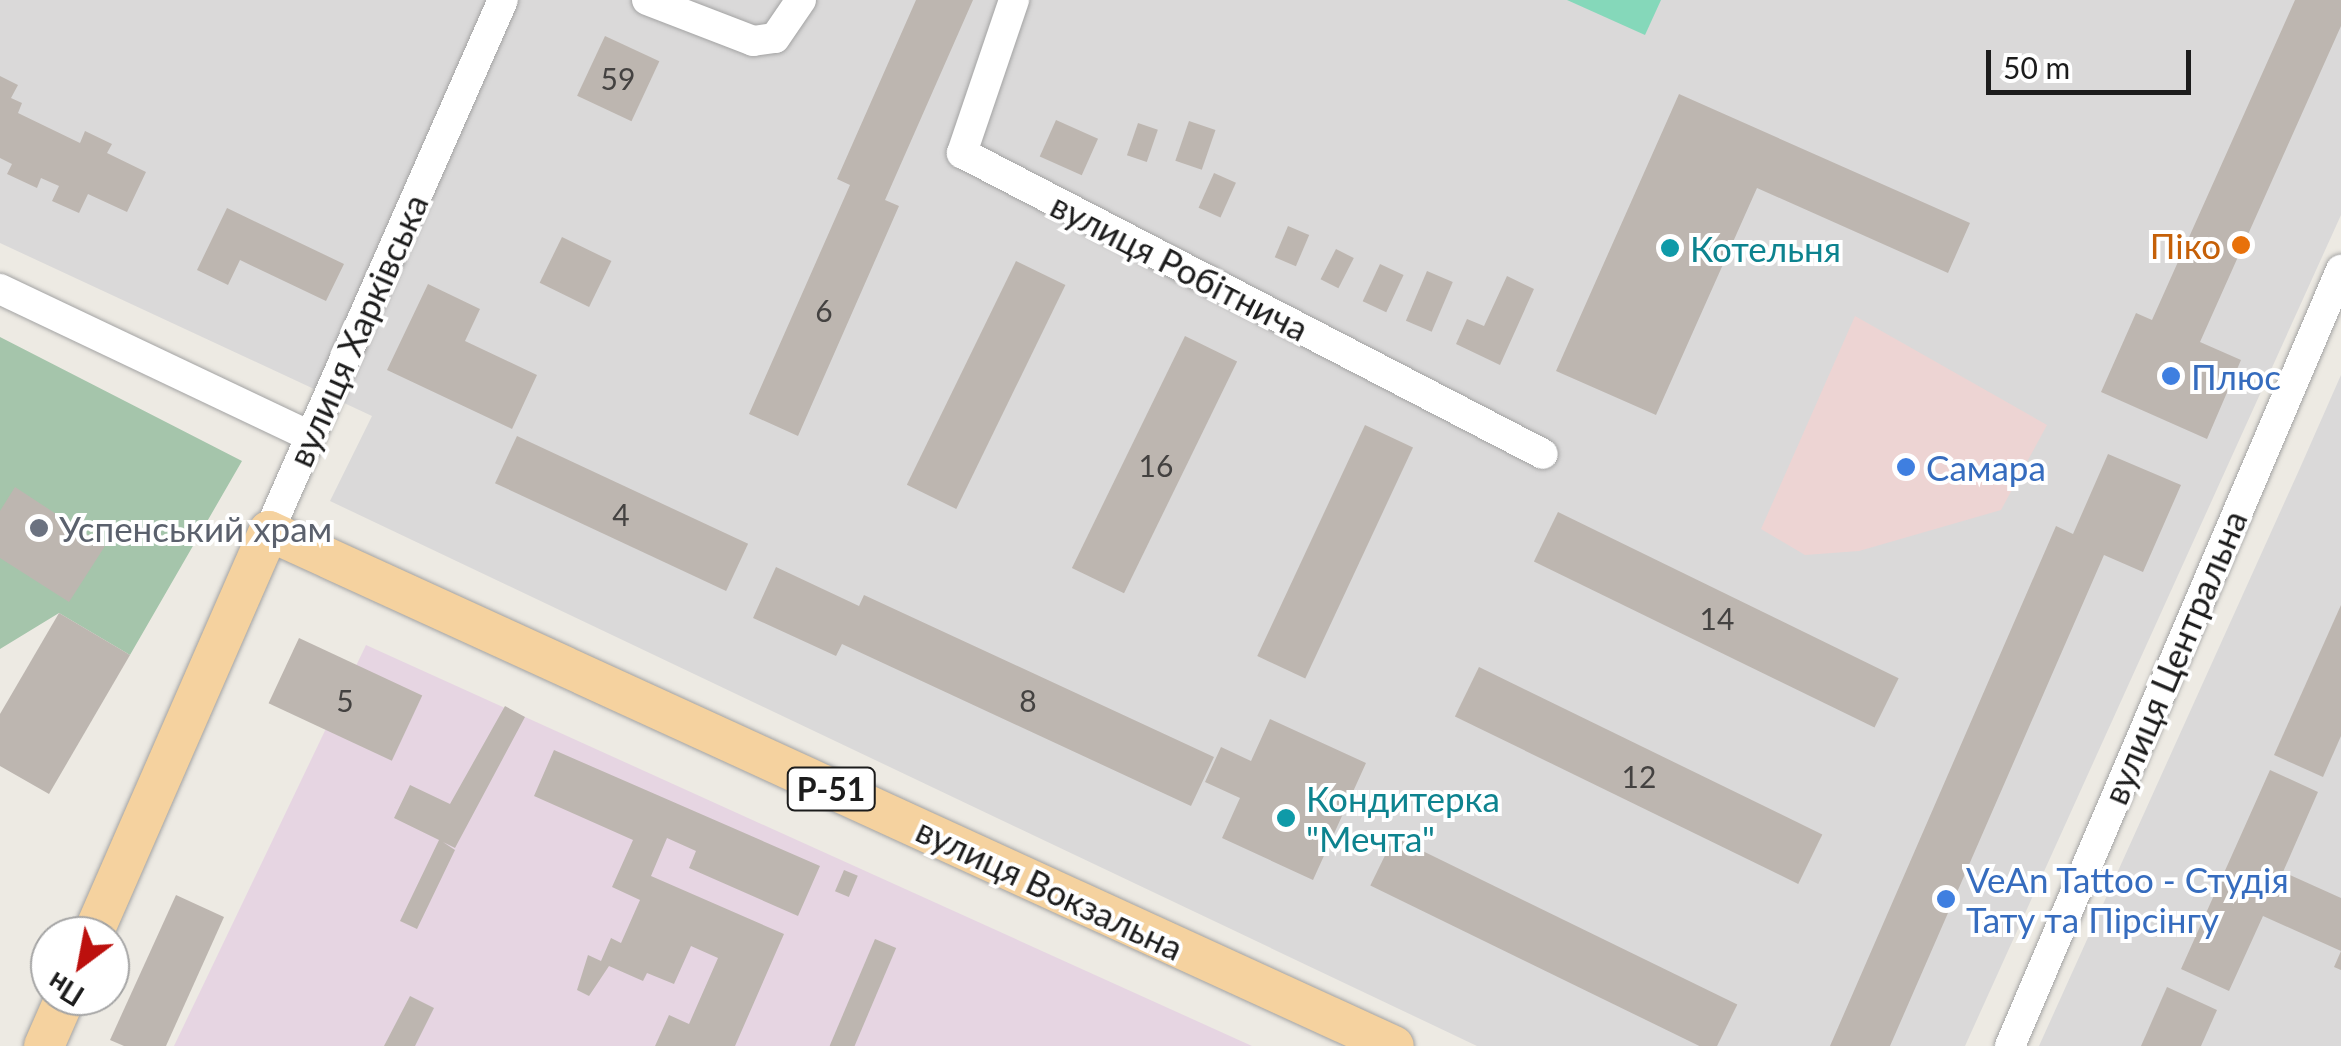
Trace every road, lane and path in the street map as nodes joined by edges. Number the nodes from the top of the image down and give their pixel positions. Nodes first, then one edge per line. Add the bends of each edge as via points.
1 (504, 0) edge
2 (647, 0) edge
3 (802, 0) edge
4 (1014, 0) edge
5 (2341, 270) edge
6 (0, 289) edge
7 (309, 436) junction
8 (1542, 454) dead end
9 (269, 531) junction
10 (101, 916) edge
11 (57, 1016) edge
12 (44, 1046) edge
13 (1394, 1046) edge
14 (2010, 1046) edge

1 - 7 street, вулиця Харківська
2 - 3 street via 753,41 775,38
4 - 8 street, вулиця Робітнича via 962,152
5 - 14 street, вулиця Центральна
6 - 7 street
7 - 9 street, вулиця Харківська
9 - 10 main road, вулиця Харківська
9 - 13 main road, вулиця Вокзальна / Р-51
11 - 12 main road

